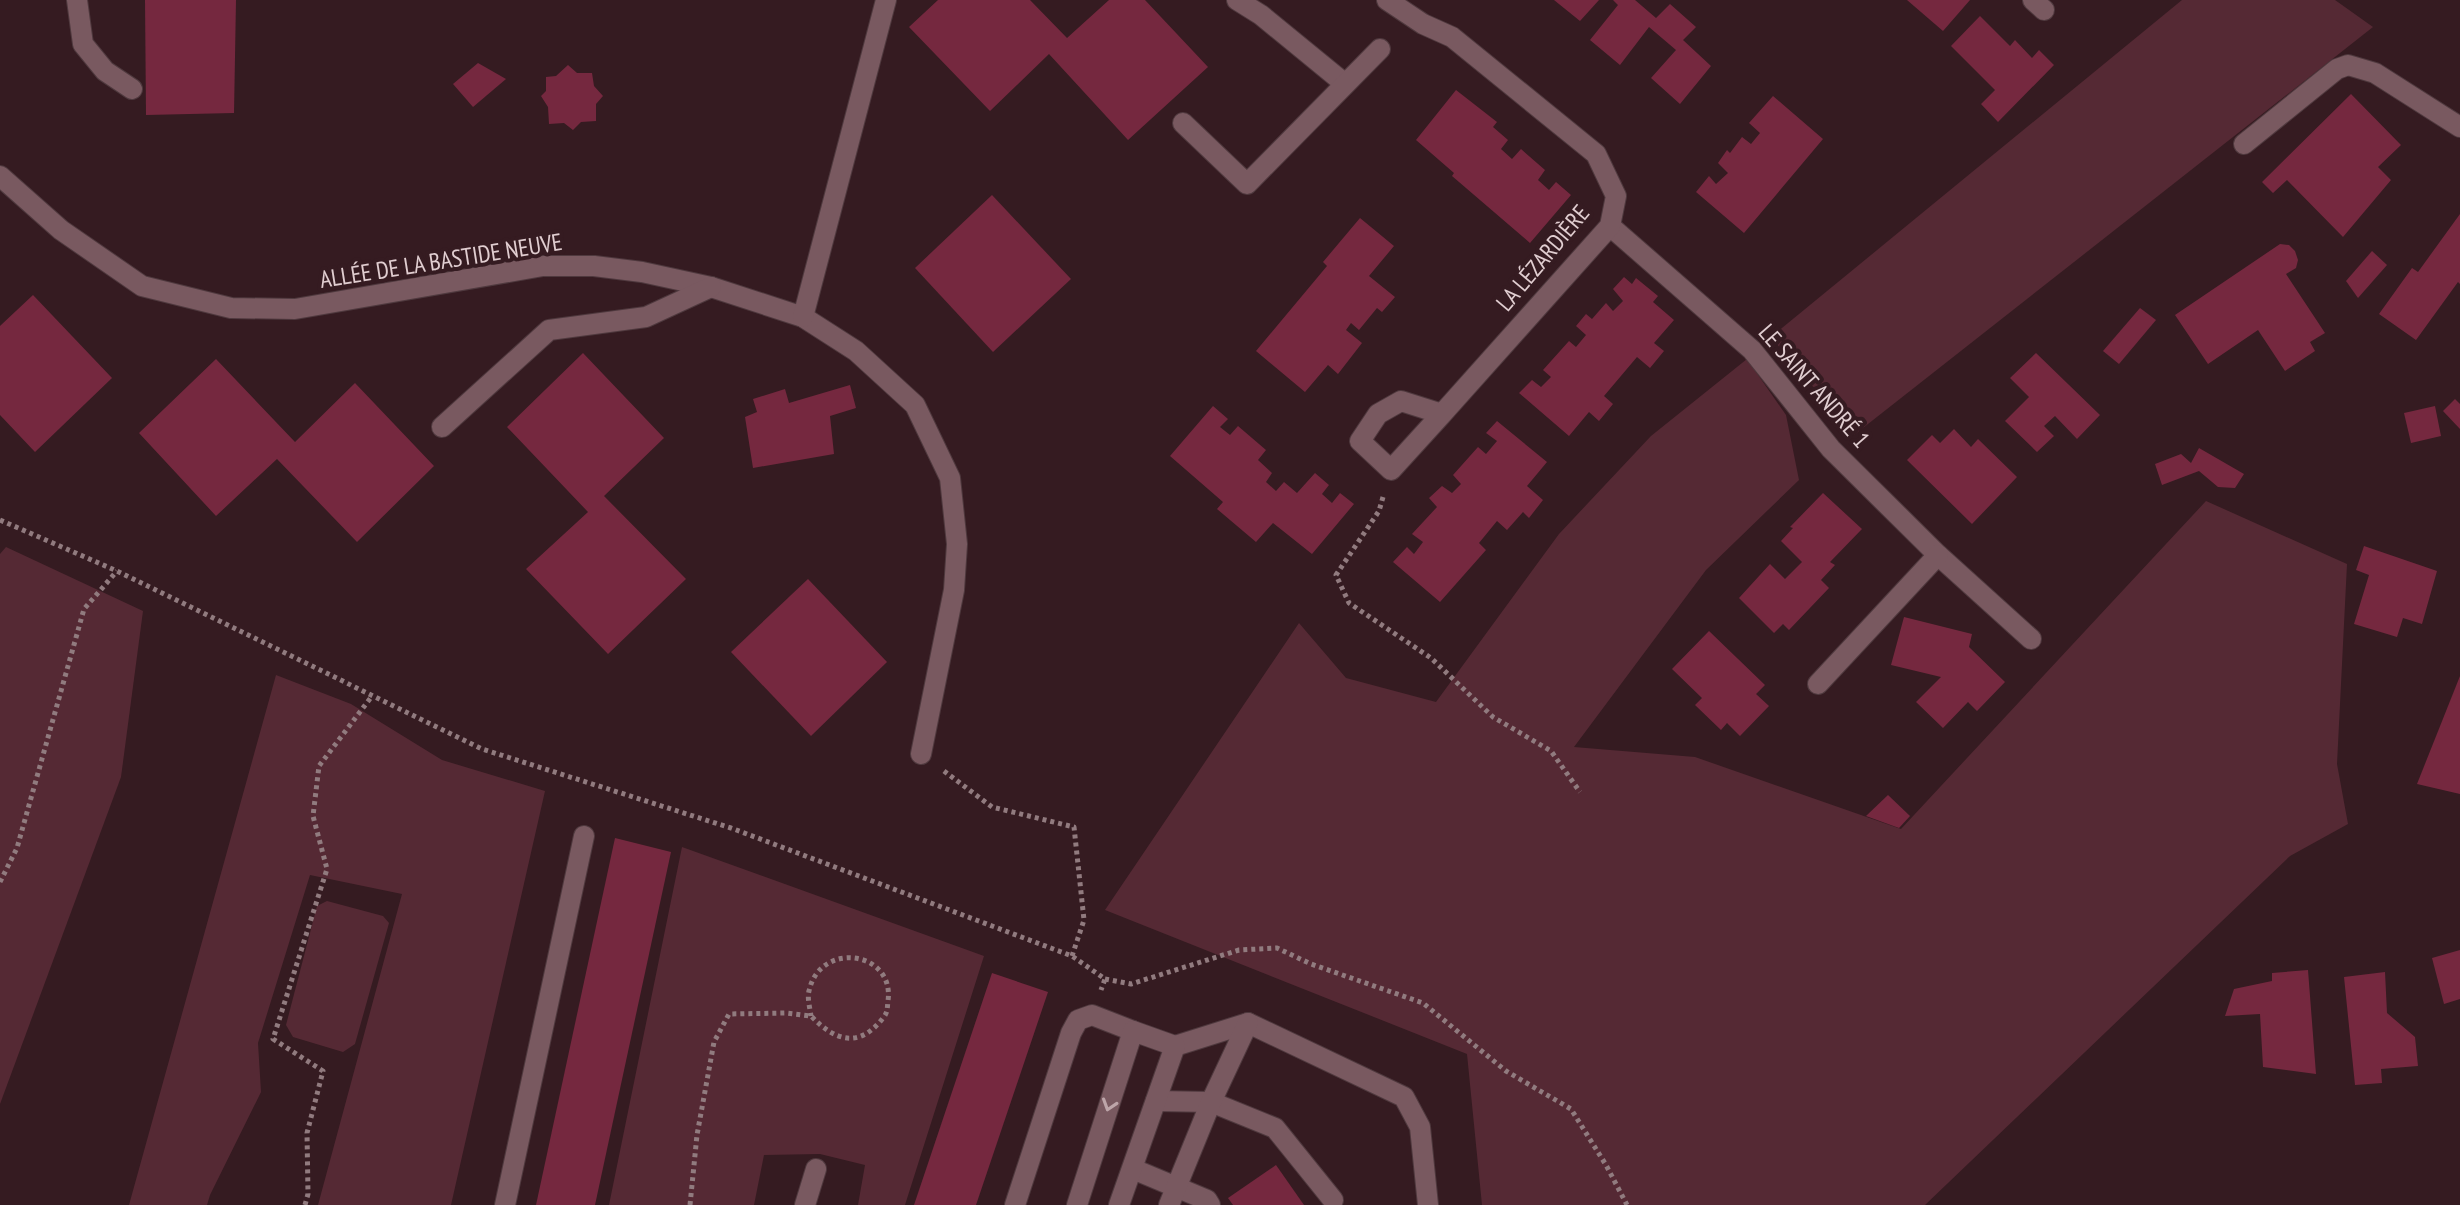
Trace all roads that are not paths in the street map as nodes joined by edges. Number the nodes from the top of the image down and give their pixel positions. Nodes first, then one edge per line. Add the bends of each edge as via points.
1 (77, 0) edge
2 (886, 0) edge
3 (1237, 0) edge
4 (1387, 0) edge
5 (1380, 49) dead end
6 (1344, 83) junction
7 (132, 89) dead end
8 (1183, 123) dead end
9 (2460, 127) edge
10 (2244, 144) dead end
11 (0, 176) edge
12 (1610, 226) junction
13 (711, 287) junction
14 (803, 317) junction
15 (1442, 414) junction
16 (442, 427) dead end
17 (1938, 555) junction
18 (2031, 639) dead end
19 (1818, 684) dead end
20 (921, 754) road end
21 (584, 836) dead end
22 (1248, 1023) junction
23 (1133, 1031) junction
24 (1175, 1046) junction
25 (1156, 1101) junction
26 (1211, 1102) junction
27 (816, 1169) dead end
28 (1133, 1169) junction
29 (1173, 1196) edge
30 (1333, 1200) dead end
31 (505, 1205) edge
32 (805, 1205) edge
33 (1015, 1205) edge
34 (1077, 1205) edge
35 (1119, 1205) edge
36 (1210, 1205) edge
37 (1428, 1205) edge

1 - 7 street via 83,44 105,71
2 - 14 street
3 - 6 street
4 - 12 street, LA LÉZARDIÈRE via 1452,37 1596,154 1616,196
5 - 6 street
6 - 8 street via 1247,184
9 - 10 street via 2375,73 2348,65
11 - 13 street, ALLÉE DE LA BASTIDE NEUVE via 61,230 142,286 231,308 295,309 543,266 594,266
12 - 15 street, LA LÉZARDIÈRE
12 - 17 street, LE SAINT ANDRÉ 1 via 1752,350 1831,449
13 - 14 street, ALLÉE DE LA BASTIDE NEUVE
13 - 16 street via 646,317 549,330
14 - 20 street, ALLÉE DE LA BASTIDE NEUVE via 856,351 915,405 950,478 957,544 954,590
15 - 15 street, LA LÉZARDIÈRE via 1401,401 1378,414 1360,441 1391,470
17 - 18 street, LE SAINT ANDRÉ 1
17 - 19 street
21 - 31 street
22 - 24 street
22 - 26 street
22 - 37 street via 1404,1097 1420,1127
23 - 24 street
23 - 33 street via 1092,1015 1078,1020
23 -> 34 street
24 - 25 street
25 - 26 street
25 - 28 street
26 - 29 street
26 - 30 street via 1275,1128
27 - 32 street
28 - 29 street
28 - 35 street
29 - 36 street via 1207,1200

